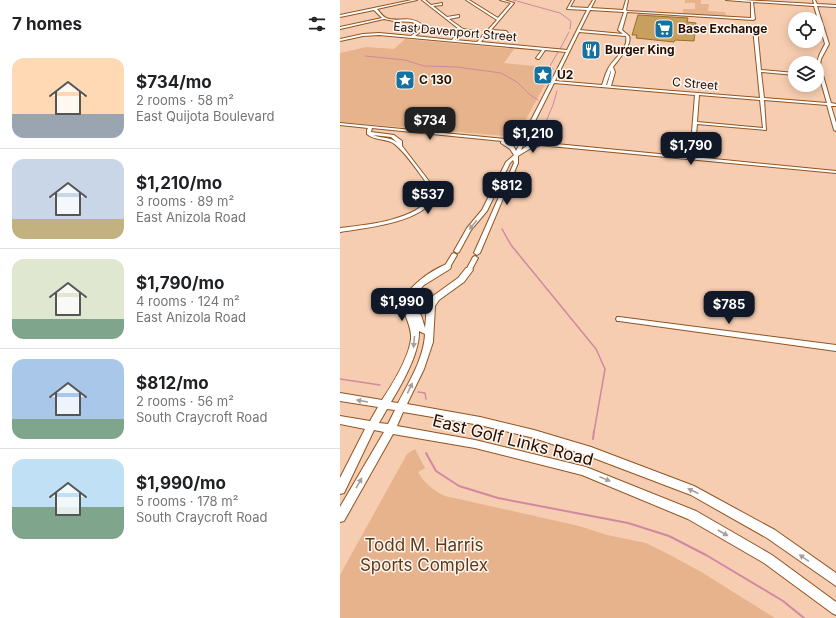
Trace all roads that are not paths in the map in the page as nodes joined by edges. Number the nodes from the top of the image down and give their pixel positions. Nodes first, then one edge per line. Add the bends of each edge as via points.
1 (416, 0) edge
2 (424, 0) edge
3 (467, 0) edge
4 (501, 0) edge
5 (573, 0) edge
6 (594, 0) edge
7 (628, 0) edge
8 (727, 0) edge
9 (814, 0) edge
10 (766, 1) edge
11 (752, 2) junction
12 (440, 4) dead end
13 (816, 5) junction
14 (431, 6) junction
15 (836, 6) edge
16 (375, 9) junction
17 (589, 9) junction
18 (625, 11) junction
19 (340, 16) edge
20 (458, 16) dead end
21 (384, 18) junction
22 (447, 18) junction
23 (498, 19) junction
24 (340, 28) edge
25 (755, 28) dead end
26 (461, 30) junction
27 (472, 31) dead end
28 (488, 31) junction
29 (578, 32) junction
30 (340, 34) edge
31 (507, 34) dead end
32 (624, 35) junction
33 (412, 37) junction
34 (345, 39) junction
35 (340, 40) edge
36 (452, 41) junction
37 (478, 43) junction
38 (544, 49) junction
39 (569, 51) junction
40 (821, 56) edge
41 (538, 58) dead end
42 (759, 71) junction
43 (788, 73) edge
44 (553, 82) junction
45 (606, 86) junction
46 (824, 90) edge
47 (697, 94) junction
48 (762, 99) junction
49 (829, 104) junction
50 (836, 105) edge
51 (694, 123) junction
52 (340, 124) edge
53 (370, 130) junction
54 (836, 130) edge
55 (528, 131) junction
56 (496, 139) junction
57 (522, 142) junction
58 (547, 144) junction
59 (515, 156) junction
60 (692, 158) junction
61 (836, 172) edge
62 (340, 230) edge
63 (447, 267) joint
64 (469, 270) joint
65 (409, 311) junction
66 (619, 319) dead end
67 (430, 332) junction
68 (836, 348) edge
69 (340, 397) edge
70 (384, 405) junction
71 (401, 408) junction
72 (340, 420) edge
73 (373, 425) junction
74 (390, 428) junction
75 (340, 489) edge
76 (340, 517) edge
77 (836, 580) edge
78 (836, 609) edge

1 - 16 street
2 - 14 street
3 - 23 street
4 - 23 street via 512,3
5 - 17 street via 568,8
6 - 17 street
7 - 18 street
8 - 11 street
9 - 13 street
10 - 11 street
10 - 13 street
11 - 18 street via 753,19
12 - 14 street
13 - 15 street
13 - 40 street via 827,44
14 - 22 street
16 - 19 street
16 - 21 street
17 - 18 street
17 - 29 street
18 - 32 street via 620,30
20 - 22 street
21 - 24 street
21 - 33 street via 416,21 422,28
22 - 26 street
23 - 28 street
25 - 42 street
26 - 27 street
26 - 36 street
28 - 31 street
28 - 37 street
29 - 32 street
29 - 39 street
30 - 34 street
32 - 45 street via 628,38 626,46 618,56
33 - 34 street, East Davenport Street via 373,34
33 - 36 street, East Davenport Street
34 - 35 street, East Davenport Street
36 - 37 street, East Davenport Street
37 - 38 street, East Davenport Street
38 - 39 street, East Davenport Street
38 - 41 street
39 - 44 street
42 - 43 street
42 - 48 street
44 - 45 street, C Street
44 - 55 street
45 - 47 street, C Street
46 - 49 street
47 - 48 street, C Street
47 - 51 street
48 - 49 street, C Street
48 - 51 street via 765,129
49 - 50 street, C Street
49 - 54 street
51 - 60 street
52 - 53 street
53 - 56 street
53 - 62 street via 369,134 376,138 390,140 400,146 433,189 432,197 423,209 405,217
55 - 56 street via 515,137
55 - 57 street
56 - 57 street
56 - 59 street via 508,144
57 - 58 street
57 - 59 street
58 - 59 street via 529,147
58 - 60 street
59 -> 63 street via 508,162 484,211 469,229
59 - 64 street via 516,163
60 - 61 street
63 - 65 main road via 414,289 409,298
64 - 67 main road via 461,280 434,300 430,310
65 - 67 main road via 418,317 422,330
65 -> 70 main road via 415,339 412,352
66 - 68 street
71 -> 67 main road via 420,369
70 -> 69 main road, East Golf Links Road
70 - 71 main road, East Golf Links Road
70 - 73 main road
71 - 74 main road
77 -> 71 main road, East Golf Links Road via 771,534 694,491 591,452 534,434 480,421
72 - 73 main road, East Golf Links Road
73 - 74 main road, East Golf Links Road
73 - 75 main road
76 -> 74 main road
74 -> 78 main road, East Golf Links Road via 475,444 582,470 692,515 768,559

